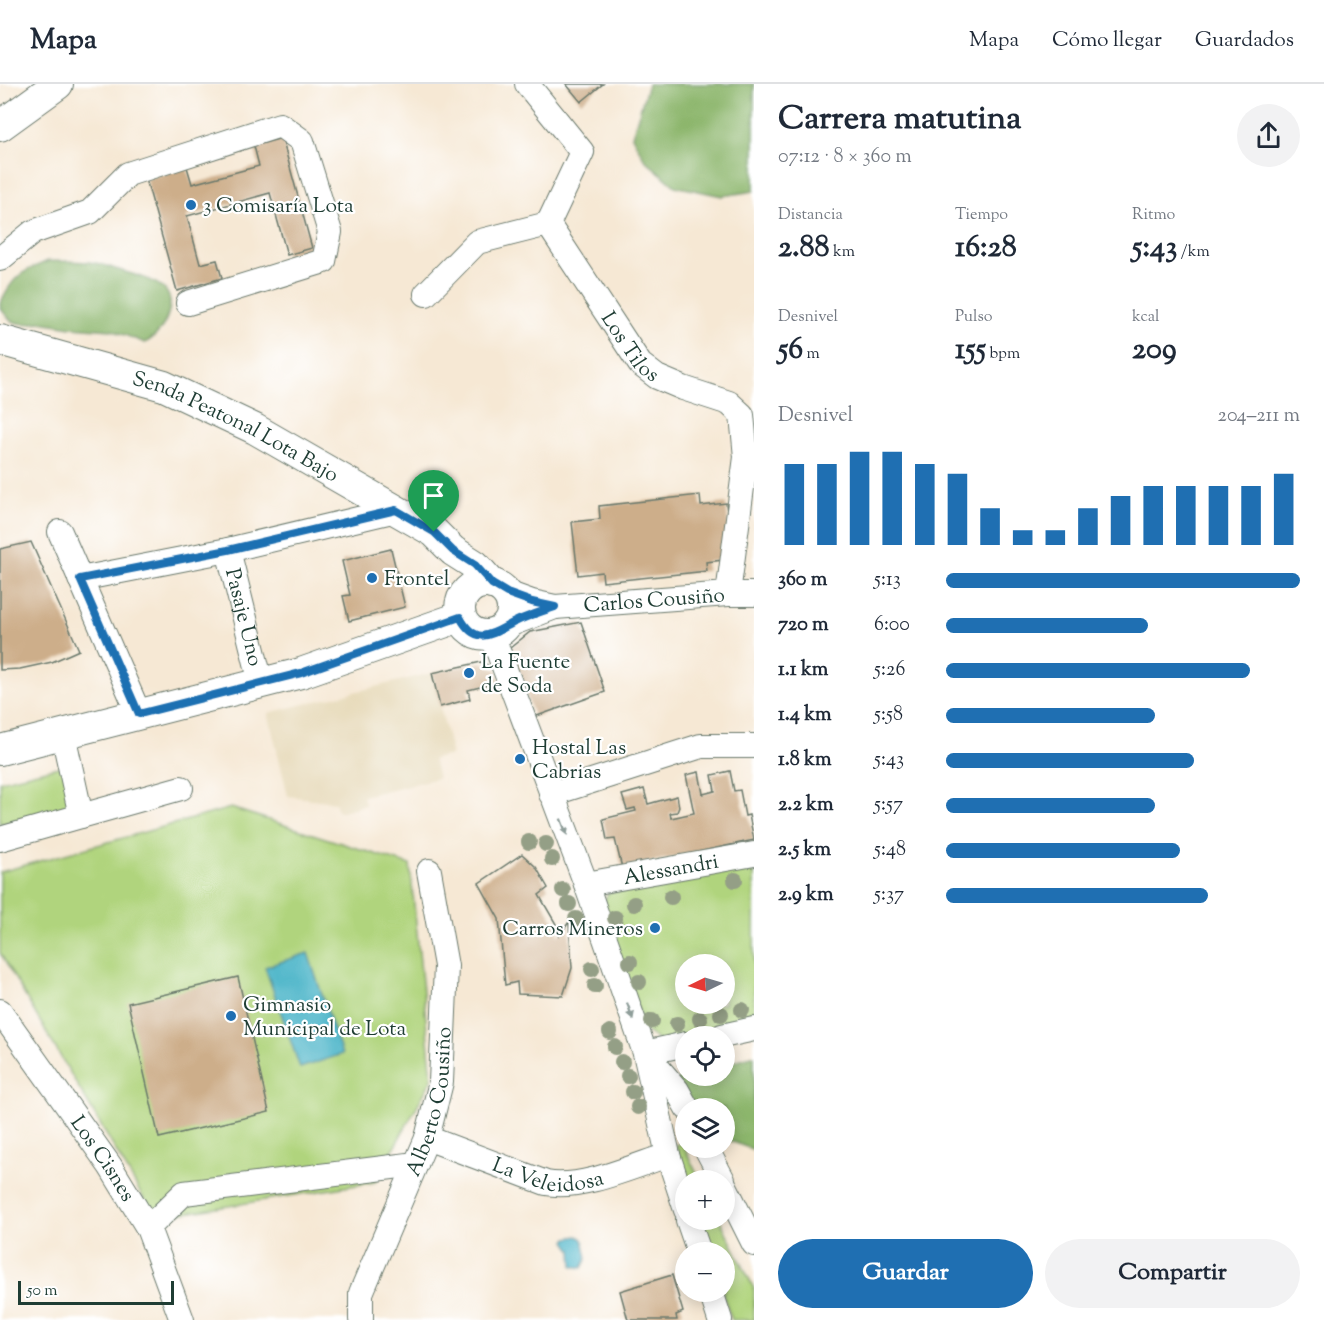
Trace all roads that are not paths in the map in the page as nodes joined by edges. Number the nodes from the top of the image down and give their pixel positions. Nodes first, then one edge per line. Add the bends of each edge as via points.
1 (58, 84) edge
2 (527, 84) edge
3 (0, 126) edge
4 (548, 224) junction
5 (0, 259) edge
6 (426, 294) dead end
7 (188, 303) dead end
8 (0, 340) edge
9 (750, 456) edge
10 (396, 510) junction
11 (60, 532) dead end
12 (228, 550) junction
13 (453, 551) junction
14 (80, 579) junction
15 (499, 588) junction
16 (728, 594) junction
17 (754, 594) edge
18 (461, 607) junction
19 (555, 607) junction
20 (499, 631) junction
21 (261, 682) junction
22 (139, 714) junction
23 (63, 734) junction
24 (754, 746) edge
25 (0, 750) edge
26 (181, 788) dead end
27 (551, 794) junction
28 (81, 816) junction
29 (0, 839) edge
30 (754, 854) edge
31 (429, 871) dead end
32 (586, 884) junction
33 (0, 1011) edge
34 (754, 1029) edge
35 (735, 1033) edge
36 (675, 1046) edge
37 (645, 1053) junction
38 (681, 1098) edge
39 (428, 1138) junction
40 (668, 1155) junction
41 (416, 1164) junction
42 (675, 1176) edge
43 (735, 1205) edge
44 (148, 1228) junction
45 (754, 1244) edge
46 (714, 1302) edge
47 (182, 1320) edge
48 (361, 1320) edge
49 (720, 1320) edge

1 - 3 main road
2 - 4 street via 582,152
4 - 6 street via 477,242
4 - 9 street, Los Tilos via 640,364 682,388 729,403 742,415
5 - 7 street via 33,232 90,212 128,174 280,124 302,141 330,232 324,261
8 - 10 main road, Senda Peatonal Lota Bajo via 164,386 255,429
9 - 16 street, Los Tilos
10 - 12 street
10 - 13 main road, Senda Peatonal Lota Bajo via 434,532
11 - 14 street
12 - 14 street
12 - 21 street, Pasaje Uno
13 - 15 main road, Senda Peatonal Lota Bajo
13 - 18 main road via 459,571
14 - 22 street
15 - 18 main road via 478,584 466,591
15 - 19 street, Carlos Cousiño
15 - 20 main road via 512,610
16 - 17 street, Carlos Cousiño
16 - 19 street, Carlos Cousiño
18 - 20 main road via 465,626 472,632 482,636
18 - 21 main road via 326,665
19 - 20 street, Carlos Cousiño
20 - 27 street
21 - 22 main road
22 - 23 main road
23 - 25 main road
23 - 28 street
24 - 27 street via 701,746
26 - 28 street
27 -> 32 street
28 - 29 street
30 - 32 street, Alessandri
31 - 39 street, Alberto Cousiño via 446,966 441,1082
32 -> 37 street
33 - 44 street, Los Cisnes via 110,1166
34 - 35 street
36 - 37 street
37 - 38 street
37 - 40 street
39 - 40 street, La Veleidosa via 557,1185 578,1184
39 - 41 street, Alberto Cousiño
40 - 42 street
41 - 44 street via 184,1193
41 - 48 street, Alberto Cousiño via 361,1293
43 - 45 street
44 - 47 street, Los Cisnes
46 - 49 street

